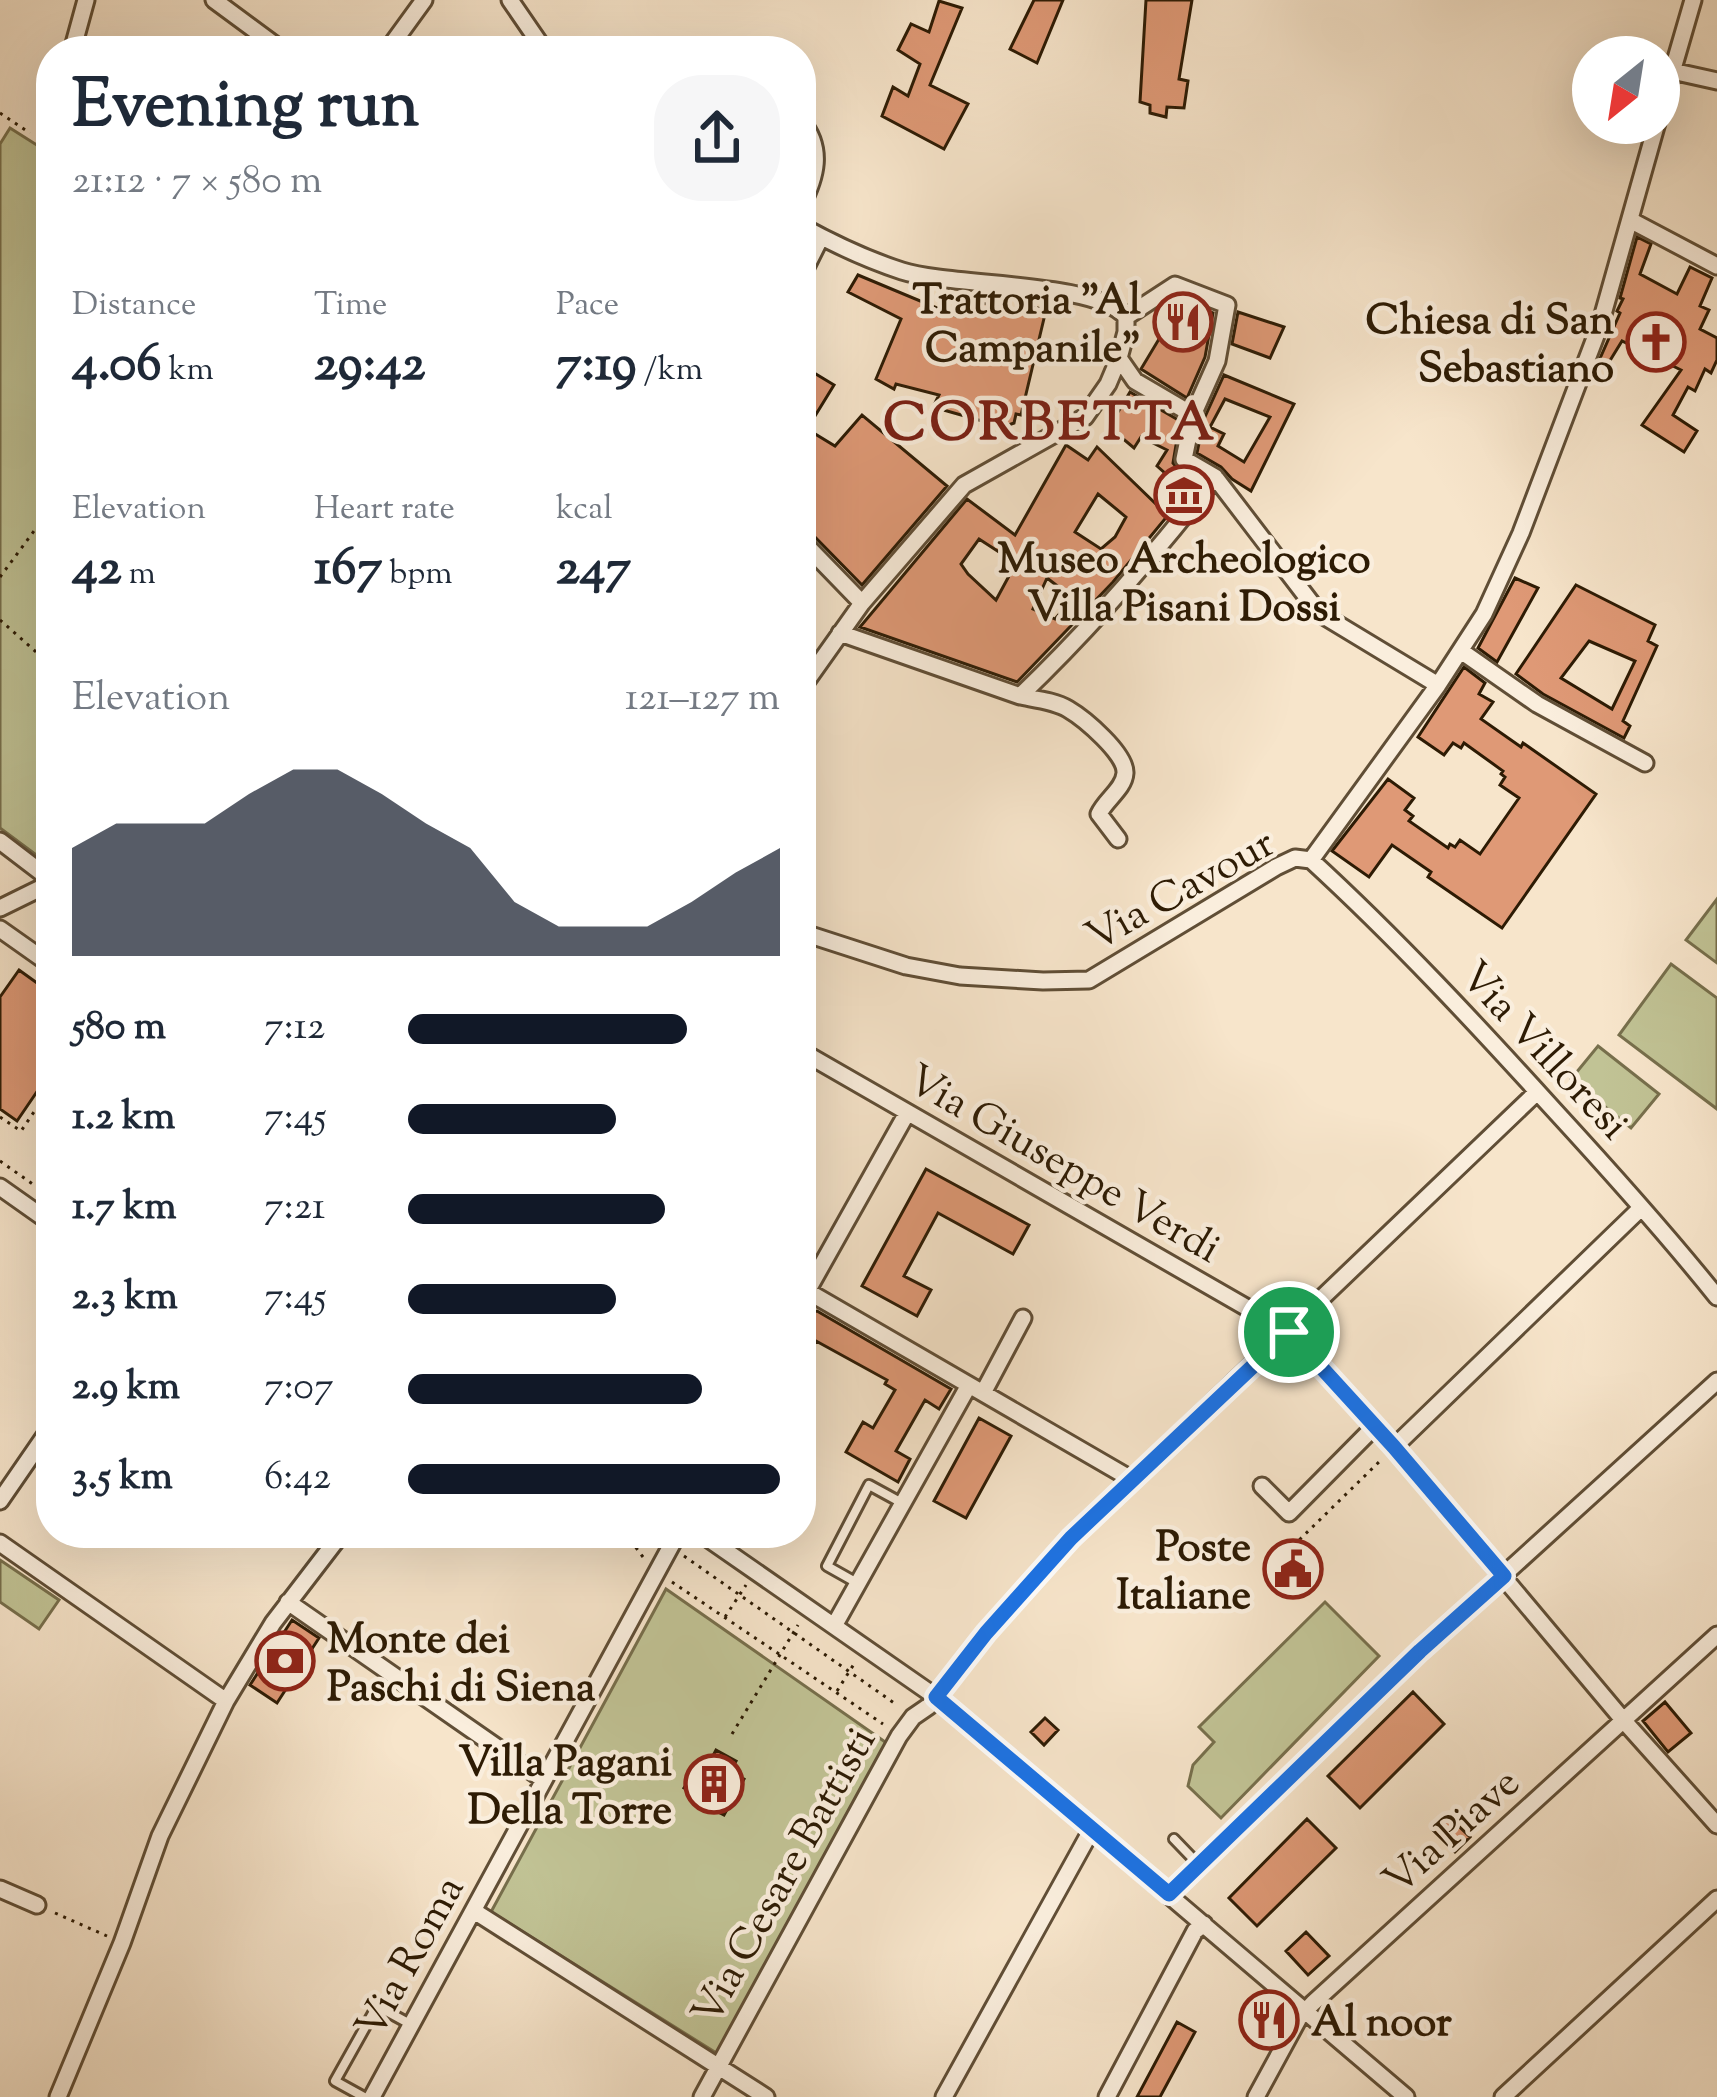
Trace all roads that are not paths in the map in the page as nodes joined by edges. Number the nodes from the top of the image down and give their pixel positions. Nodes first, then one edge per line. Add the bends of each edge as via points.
1 (86, 0) edge
2 (214, 0) edge
3 (424, 0) edge
4 (510, 0) edge
5 (1693, 0) edge
6 (76, 36) edge
7 (263, 36) edge
8 (398, 36) edge
9 (535, 36) edge
10 (1680, 44) edge
11 (1680, 73) edge
12 (1717, 81) edge
13 (1651, 144) edge
14 (1630, 220) junction
15 (816, 234) edge
16 (821, 237) junction
17 (816, 247) edge
18 (1717, 266) edge
19 (1126, 317) junction
20 (1119, 358) junction
21 (1193, 415) junction
22 (1215, 476) junction
23 (816, 555) edge
24 (862, 604) junction
25 (840, 633) junction
26 (1461, 651) junction
27 (816, 667) edge
28 (1438, 686) junction
29 (1021, 696) junction
30 (1645, 763) dead end
31 (1118, 839) dead end
32 (0, 841) edge
33 (1311, 860) junction
34 (36, 869) edge
35 (36, 889) edge
36 (0, 908) edge
37 (0, 929) edge
38 (816, 937) edge
39 (36, 954) edge
40 (816, 1060) edge
41 (1538, 1092) junction
42 (907, 1112) junction
43 (0, 1187) edge
44 (1641, 1208) junction
45 (36, 1212) edge
46 (816, 1275) edge
47 (1717, 1297) edge
48 (816, 1302) edge
49 (1023, 1318) dead end
50 (1289, 1332) junction
51 (1717, 1381) edge
52 (976, 1389) junction
53 (1375, 1426) junction
54 (1394, 1447) junction
55 (36, 1448) edge
56 (1131, 1479) junction
57 (1262, 1486) dead end
58 (0, 1501) edge
59 (903, 1504) junction
60 (0, 1543) edge
61 (330, 1548) edge
62 (671, 1548) edge
63 (722, 1548) edge
64 (1504, 1576) junction
65 (859, 1584) junction
66 (288, 1602) junction
67 (834, 1626) junction
68 (1717, 1635) edge
69 (936, 1697) junction
70 (226, 1701) junction
71 (1624, 1721) junction
72 (544, 1780) junction
73 (1717, 1825) edge
74 (1092, 1829) junction
75 (1174, 1839) dead end
76 (1200, 1866) junction
77 (0, 1889) edge
78 (1169, 1894) junction
79 (1717, 1899) edge
80 (37, 1905) road end
81 (474, 1911) junction
82 (1204, 1924) junction
83 (1305, 2011) junction
84 (412, 2025) junction
85 (718, 2066) junction
86 (58, 2097) edge
87 (368, 2097) edge
88 (702, 2097) edge
89 (766, 2097) edge
90 (944, 2097) edge
91 (1107, 2097) edge
92 (1256, 2097) edge
93 (1406, 2097) edge
94 (1503, 2097) edge

1 - 6 street
2 - 7 street
3 - 8 street
4 - 9 street
5 - 10 street
11 - 12 street
13 - 14 street
14 - 18 street
14 - 26 street via 1600,326 1521,533
15 - 16 street
16 - 17 street
16 - 19 street via 904,272 1036,287 1111,304
19 - 20 street
19 - 21 street via 1174,285 1226,305 1217,361
20 - 21 street via 1135,381
20 - 24 street via 1085,417 964,485
21 - 22 street via 1184,459
22 - 28 street via 1319,613
22 - 29 street via 1156,552
23 - 24 street
24 - 25 street
25 - 27 street
25 - 29 street
26 - 28 street
26 - 30 street
28 - 33 street
29 - 31 street via 1066,707 1119,754 1122,784 1099,814
32 - 34 street
33 - 38 street, Via Cavour via 1276,867 1089,980 960,976
33 - 41 street, Via Villoresi
35 - 36 street
37 - 39 street
40 - 42 street, Via Giuseppe Verdi
41 - 44 street, Via Villoresi
41 - 50 street, Via Cesare Battisti
42 - 46 street
42 - 50 street, Via Giuseppe Verdi
43 - 45 street
44 - 47 street, Via Villoresi
44 - 54 street
48 - 52 street
49 - 52 street
50 - 53 street, Via Giuseppe Verdi
50 - 56 street, Via Cesare Battisti
51 - 64 street
52 - 56 street
52 - 59 street
53 - 54 street, Via Giuseppe Verdi
53 - 57 street via 1289,1513
54 - 64 street, Via Giuseppe Verdi
55 - 58 street
56 - 69 street, Via Cesare Battisti
59 - 65 street
59 - 65 lane via 869,1485 827,1566
60 - 70 street
61 - 66 street
62 - 72 street, Via Roma
63 - 67 street
64 - 71 street, Via Giuseppe Verdi
64 - 76 street
65 - 67 street
66 - 70 street
66 - 72 street
67 - 69 street
68 - 71 street, Via Piave
69 - 74 street
69 - 85 street, Via Cesare Battisti via 899,1736
70 - 86 street via 160,1836
71 - 73 street, Via Giuseppe Verdi
71 - 83 street, Via Piave
72 - 81 street, Via Roma
74 - 78 street
74 - 90 street
75 - 76 lane
76 - 78 street
77 - 80 street
78 - 82 street
79 - 94 street
81 - 84 street, Via Roma
81 - 85 street
82 - 83 street
82 - 91 street
83 - 92 street, Via Piave
83 - 93 street
84 - 87 street, Via Roma
84 - 87 lane via 377,2006 335,2081
85 - 88 street, Via Cesare Battisti
85 - 89 street

